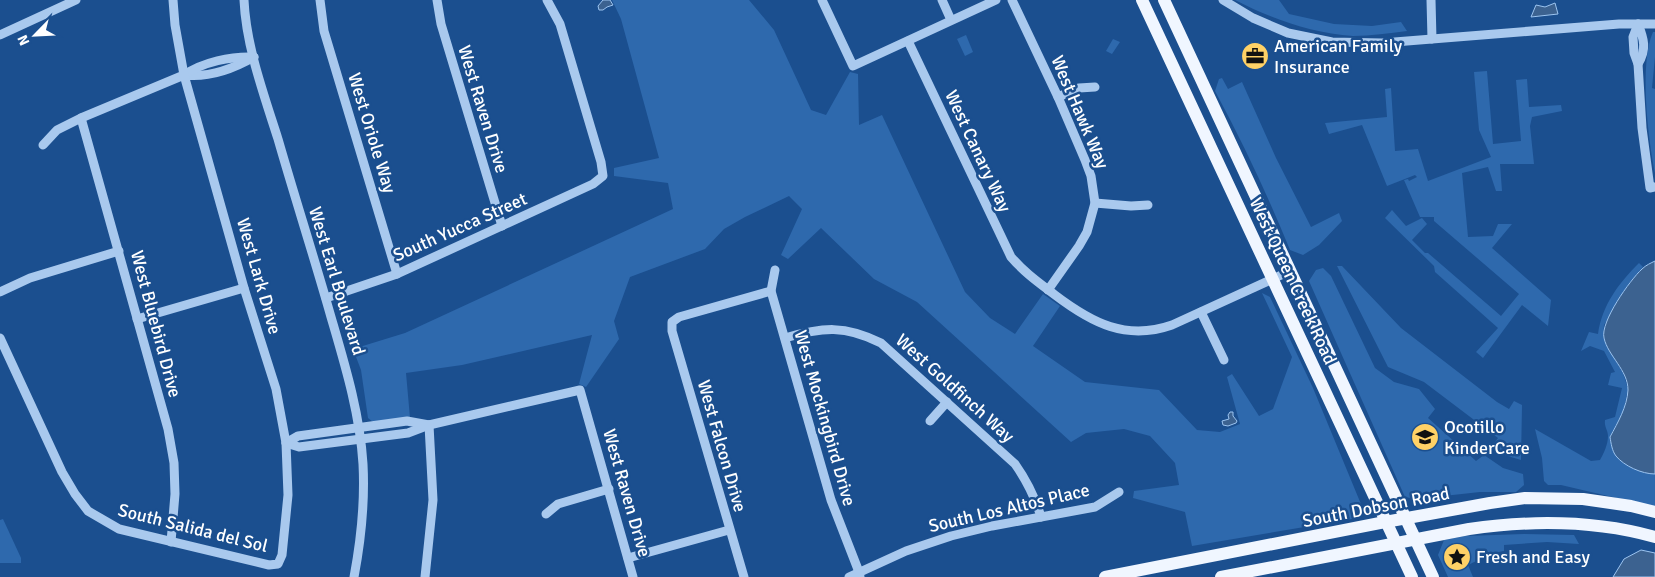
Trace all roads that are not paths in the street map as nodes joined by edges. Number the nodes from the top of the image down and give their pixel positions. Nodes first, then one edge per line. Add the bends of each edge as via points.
1 (76, 0) edge
2 (173, 0) edge
3 (244, 0) edge
4 (320, 0) edge
5 (437, 0) edge
6 (547, 0) edge
7 (822, 0) edge
8 (942, 0) edge
9 (996, 0) edge
10 (1012, 0) edge
11 (1142, 0) edge
12 (1164, 0) edge
13 (1223, 0) edge
14 (1431, 0) edge
15 (951, 20) junction
16 (1153, 22) junction
17 (1638, 24) junction
18 (1655, 24) edge
19 (0, 35) edge
20 (1432, 39) junction
21 (908, 41) junction
22 (254, 57) junction
23 (184, 75) junction
24 (1201, 80) junction
25 (1095, 87) dead end
26 (1058, 97) junction
27 (81, 118) junction
28 (43, 145) dead end
29 (1653, 188) edge
30 (1095, 204) junction
31 (1148, 205) dead end
32 (502, 226) junction
33 (119, 251) junction
34 (775, 270) dead end
35 (1290, 271) junction
36 (397, 274) junction
37 (1272, 279) junction
38 (244, 288) junction
39 (1048, 290) junction
40 (771, 291) junction
41 (0, 292) edge
42 (326, 298) junction
43 (1201, 312) junction
44 (137, 319) junction
45 (0, 338) edge
46 (785, 338) junction
47 (1224, 360) dead end
48 (947, 402) junction
49 (930, 421) dead end
50 (429, 425) junction
51 (359, 427) junction
52 (360, 438) junction
53 (286, 443) junction
54 (608, 489) junction
55 (1119, 492) dead end
56 (1655, 512) edge
57 (546, 514) dead end
58 (1041, 517) junction
59 (1405, 519) junction
60 (1385, 522) junction
61 (729, 530) junction
62 (1655, 537) edge
63 (1415, 540) junction
64 (171, 542) junction
65 (1396, 543) junction
66 (628, 558) junction
67 (278, 564) joint
68 (859, 574) edge
69 (354, 577) edge
70 (425, 577) edge
71 (634, 577) edge
72 (744, 577) edge
73 (849, 577) edge
74 (868, 577) edge
75 (1105, 577) edge
76 (1221, 577) edge
77 (1412, 577) edge
78 (1433, 577) edge

1 - 19 street
2 - 23 street, West Lark Drive
3 - 22 street, West Earl Boulevard
4 - 36 street, West Oriole Way via 324,31
5 - 32 street, West Raven Drive via 441,24
6 - 32 street, South Yucca Street via 560,24 603,176 593,184
7 - 21 street via 853,66
8 - 15 street
9 - 15 street
10 - 26 street, West Hawk Way
11 - 16 main road, West Queen Creek Road
12 - 24 main road, West Queen Creek Road
13 - 20 street via 1253,18 1288,33 1316,40 1362,44
14 - 20 street
15 - 21 street
16 - 24 main road via 1166,32 1185,71
16 - 37 main road, West Queen Creek Road
17 - 18 street
17 - 20 street
17 - 29 street via 1644,38 1644,54 1638,64 1642,128
21 - 39 street, West Canary Way via 1002,241 1024,272
22 - 23 street via 237,67 198,76
22 - 42 street, West Earl Boulevard
23 - 27 street
23 - 38 street, West Lark Drive
24 - 35 main road, West Queen Creek Road
25 - 26 street via 1079,88
26 - 30 street, West Hawk Way via 1091,176
27 - 28 street via 57,130
27 - 33 street, West Bluebird Drive
30 - 31 street
30 - 39 street, West Hawk Way via 1087,232
32 - 36 street, South Yucca Street
33 - 41 street via 30,278
33 - 44 street, West Bluebird Drive
34 - 40 street, West Mockingbird Drive
35 - 37 street, West Canary Way
35 - 59 main road, West Queen Creek Road
36 - 42 street, South Yucca Street
37 - 43 street, West Canary Way
37 - 60 main road, West Queen Creek Road
38 - 44 street
38 - 53 street, West Lark Drive via 276,390
39 - 43 street, West Canary Way via 1086,316 1123,330 1156,330
40 - 46 street, West Mockingbird Drive
40 - 61 street, West Falcon Drive via 679,317 672,322
42 - 51 street, West Earl Boulevard
43 - 47 street
44 - 64 street, West Bluebird Drive via 168,429 174,463
45 - 64 street, South Salida del Sol via 62,472 88,511 119,529
46 - 48 street, West Goldfinch Way via 811,330 831,329 866,336 890,351
46 - 68 street, West Mockingbird Drive via 831,500
48 - 49 street
48 - 58 street, West Goldfinch Way via 1014,464 1036,499
50 - 51 street via 407,421
50 - 52 street via 408,432
50 - 54 street, West Raven Drive via 580,390
50 - 70 street via 433,500
51 - 52 street, West Earl Boulevard
51 - 53 street via 298,436
52 - 53 street via 299,447
52 - 69 street, West Earl Boulevard via 364,497
53 - 67 street, West Lark Drive via 288,495 282,555
54 - 57 street via 558,504
54 - 66 street, West Raven Drive
55 - 58 street, South Los Altos Place via 1095,507
56 - 59 main road, South Dobson Road via 1583,499 1533,498
58 - 68 street, South Los Altos Place via 951,536 906,550
59 - 60 main road, South Dobson Road
59 - 63 main road, West Queen Creek Road
60 - 65 main road, West Queen Creek Road
60 - 75 main road, South Dobson Road
61 - 66 street
61 - 72 street, West Falcon Drive
62 - 63 main road via 1592,525 1549,523 1497,525
63 - 65 main road
63 - 78 main road, West Queen Creek Road
64 - 67 street, South Salida del Sol via 269,565
65 - 76 main road
65 - 77 main road, West Queen Creek Road
66 - 71 street, West Raven Drive
68 - 73 street, South Los Altos Place
68 - 74 street

